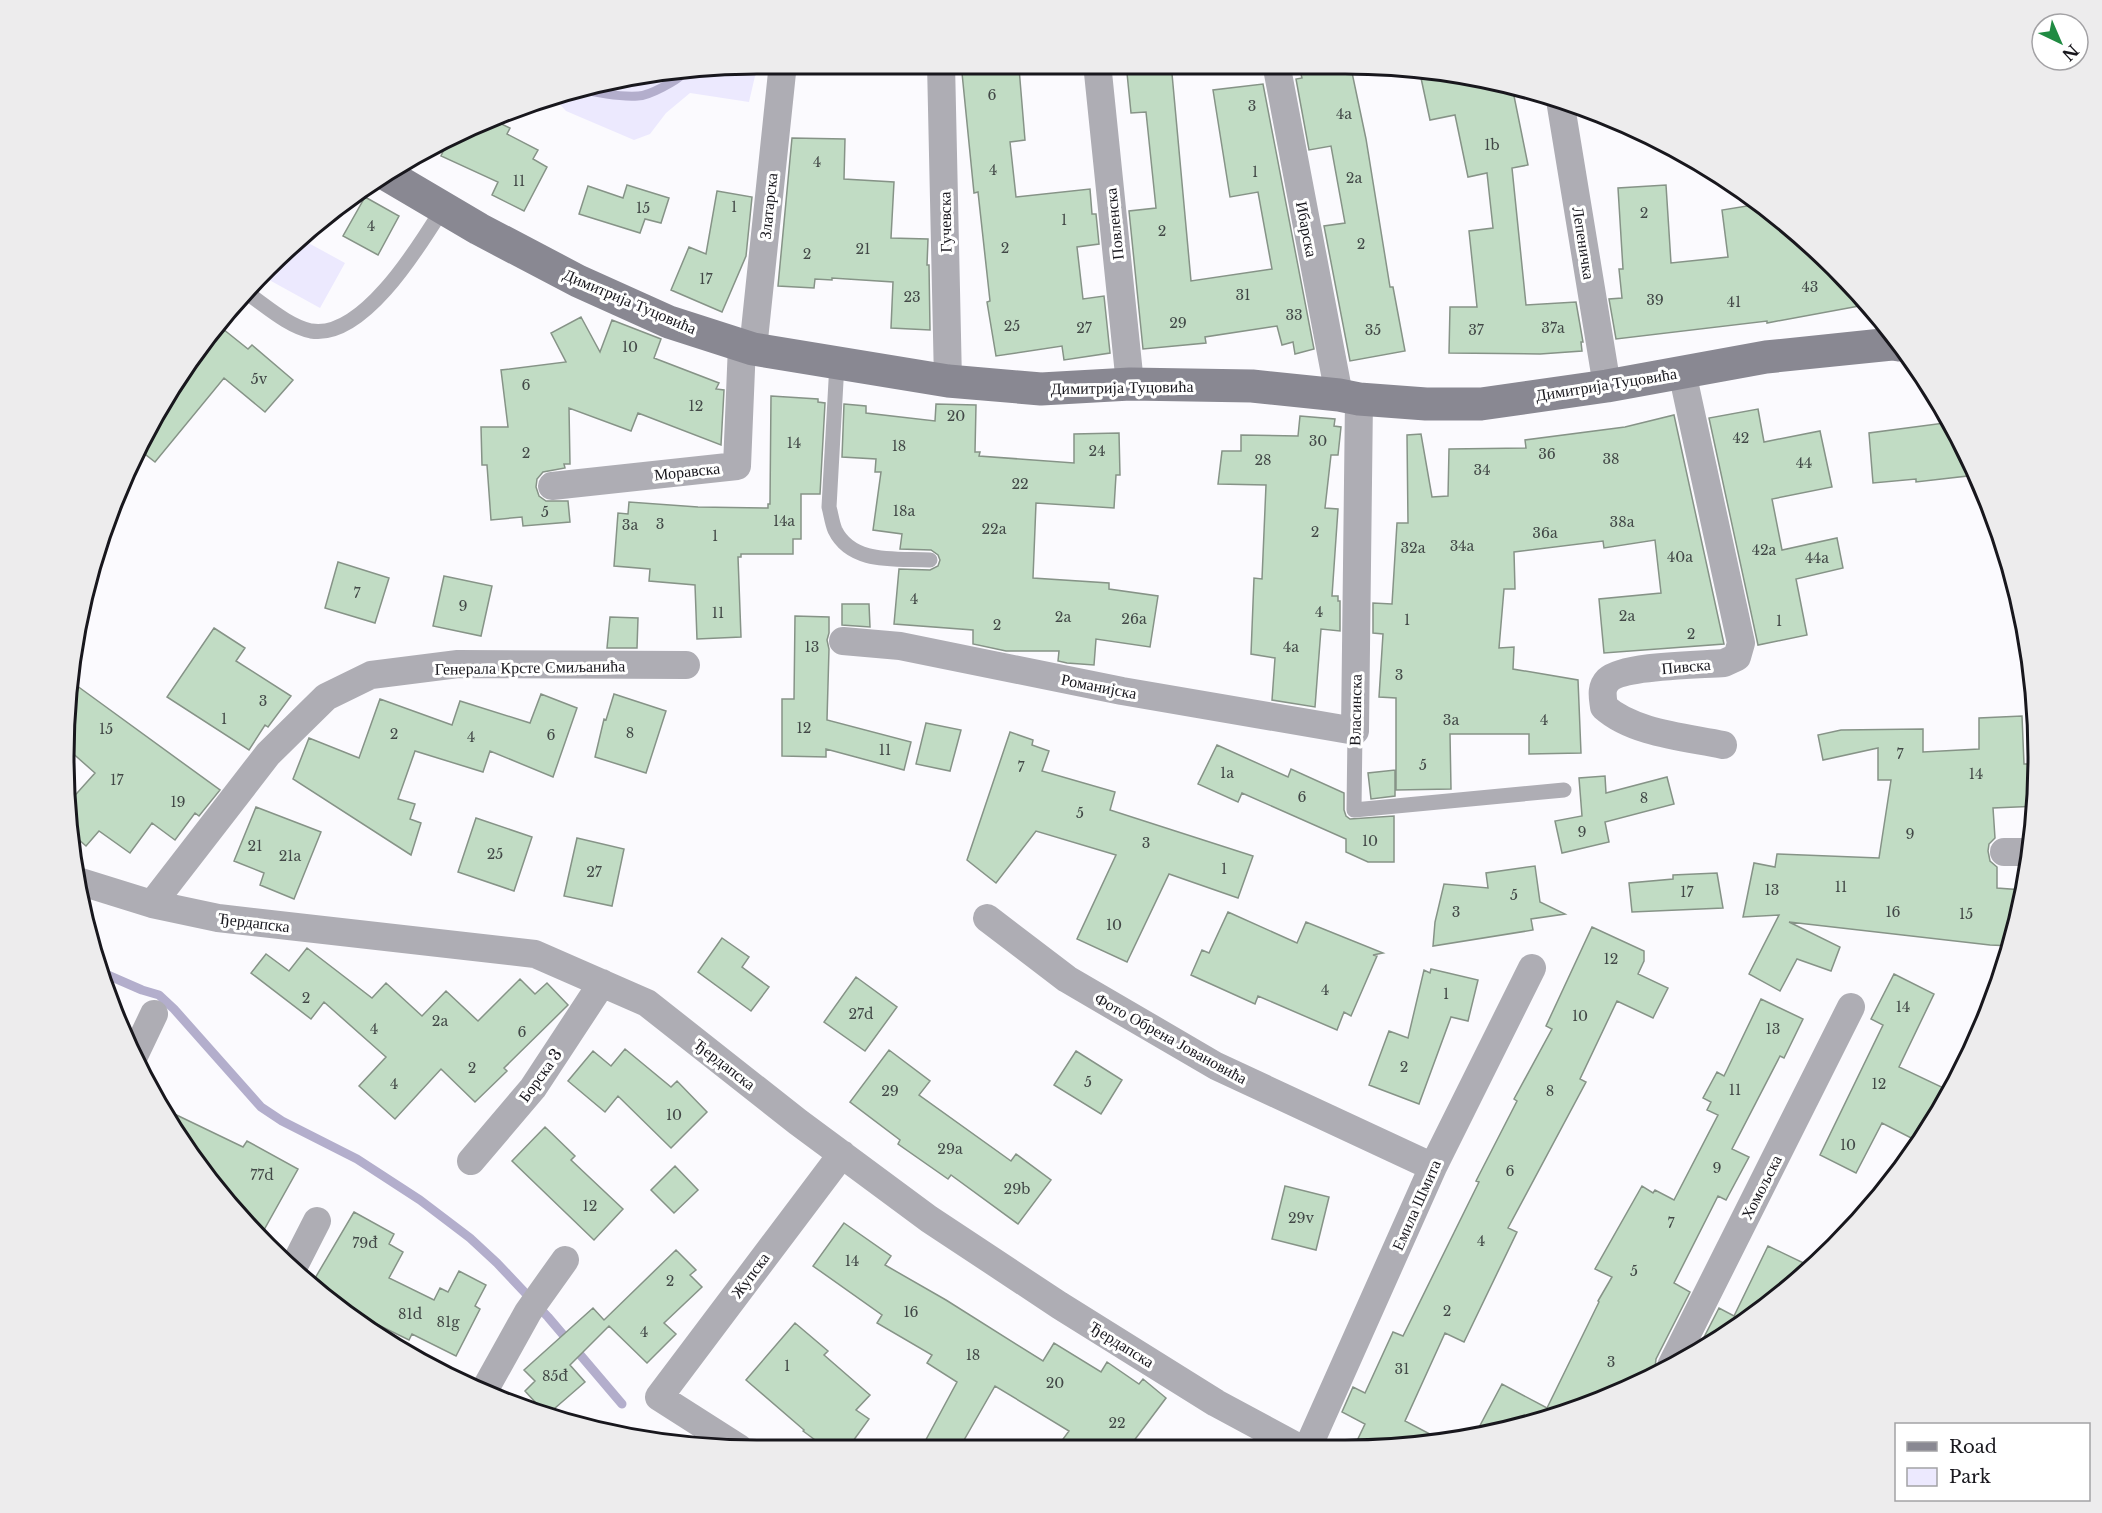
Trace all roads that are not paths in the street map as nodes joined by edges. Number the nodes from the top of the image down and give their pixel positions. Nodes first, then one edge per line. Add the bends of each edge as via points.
1 (782, 74) edge
2 (941, 74) edge
3 (1098, 74) edge
4 (1278, 74) edge
5 (1561, 109) edge
6 (394, 178) edge
7 (443, 208) junction
8 (252, 297) edge
9 (1889, 344) edge
10 (747, 347) junction
11 (837, 363) junction
12 (1682, 372) junction
13 (948, 381) junction
14 (1130, 384) junction
15 (1607, 386) junction
16 (1349, 397) junction
17 (552, 486) dead end
18 (930, 560) dead end
19 (843, 641) dead end
20 (686, 665) dead end
21 (1355, 731) junction
22 (1723, 745) dead end
23 (1564, 790) dead end
24 (86, 885) edge
25 (152, 904) junction
26 (987, 918) dead end
27 (1532, 968) dead end
28 (602, 983) junction
29 (1851, 1007) dead end
30 (154, 1014) dead end
31 (138, 1047) edge
32 (842, 1154) junction
33 (471, 1161) dead end
34 (1433, 1167) junction
35 (317, 1221) dead end
36 (565, 1260) dead end
37 (297, 1261) edge
38 (1677, 1353) edge
39 (488, 1385) edge
40 (724, 1439) edge
41 (1285, 1440) edge
42 (1311, 1440) edge

1 - 10 street, Златарска
2 - 13 street, Гучевска
3 - 14 street, Повленска
4 - 16 street, Ибарска
5 - 15 street, Лепеничка
6 - 7 street, Димитрија Туцовића
7 - 8 lane via 392,284 357,315 334,328 310,331
7 - 10 street, Димитрија Туцовића via 578,281 669,321
9 - 12 street, Димитрија Туцовића via 1766,357
10 - 11 street, Димитрија Туцовића
10 - 17 street, Моравска via 737,466
11 - 13 street, Димитрија Туцовића
11 - 18 lane via 829,507 835,529 857,553
12 - 15 street, Димитрија Туцовића
12 - 22 street, Пивска via 1741,643 1737,657 1725,663 1631,670 1609,679 1602,689 1604,707 1616,717 1642,727
13 - 14 street, Димитрија Туцовића via 1041,389
14 - 16 street, Димитрија Туцовића via 1252,386
15 - 16 street, Димитрија Туцовића via 1480,404
16 - 21 street, Власинска
19 - 21 street, Романијска via 900,646 1122,691
20 - 25 street, Генерала Крсте Смиљанића via 458,664 371,675 326,697 268,754
21 - 23 lane, Власинска via 1354,810
24 - 25 street, Ђердапска
25 - 28 street, Ђердапска via 218,918 535,954
26 - 34 street, Фото Обрена Јовановића via 1067,979 1216,1066
27 - 34 street, Емила Шмита
28 - 32 street, Ђердапска via 646,1003
28 - 33 street, Борска 3 via 533,1088
29 - 38 street, Хомољска
30 - 31 street
32 - 40 street, Жупска via 659,1397
32 - 41 street, Ђердапска via 929,1219 1059,1305 1216,1403
34 - 42 street, Емила Шмита
35 - 37 street
36 - 39 street via 528,1312

